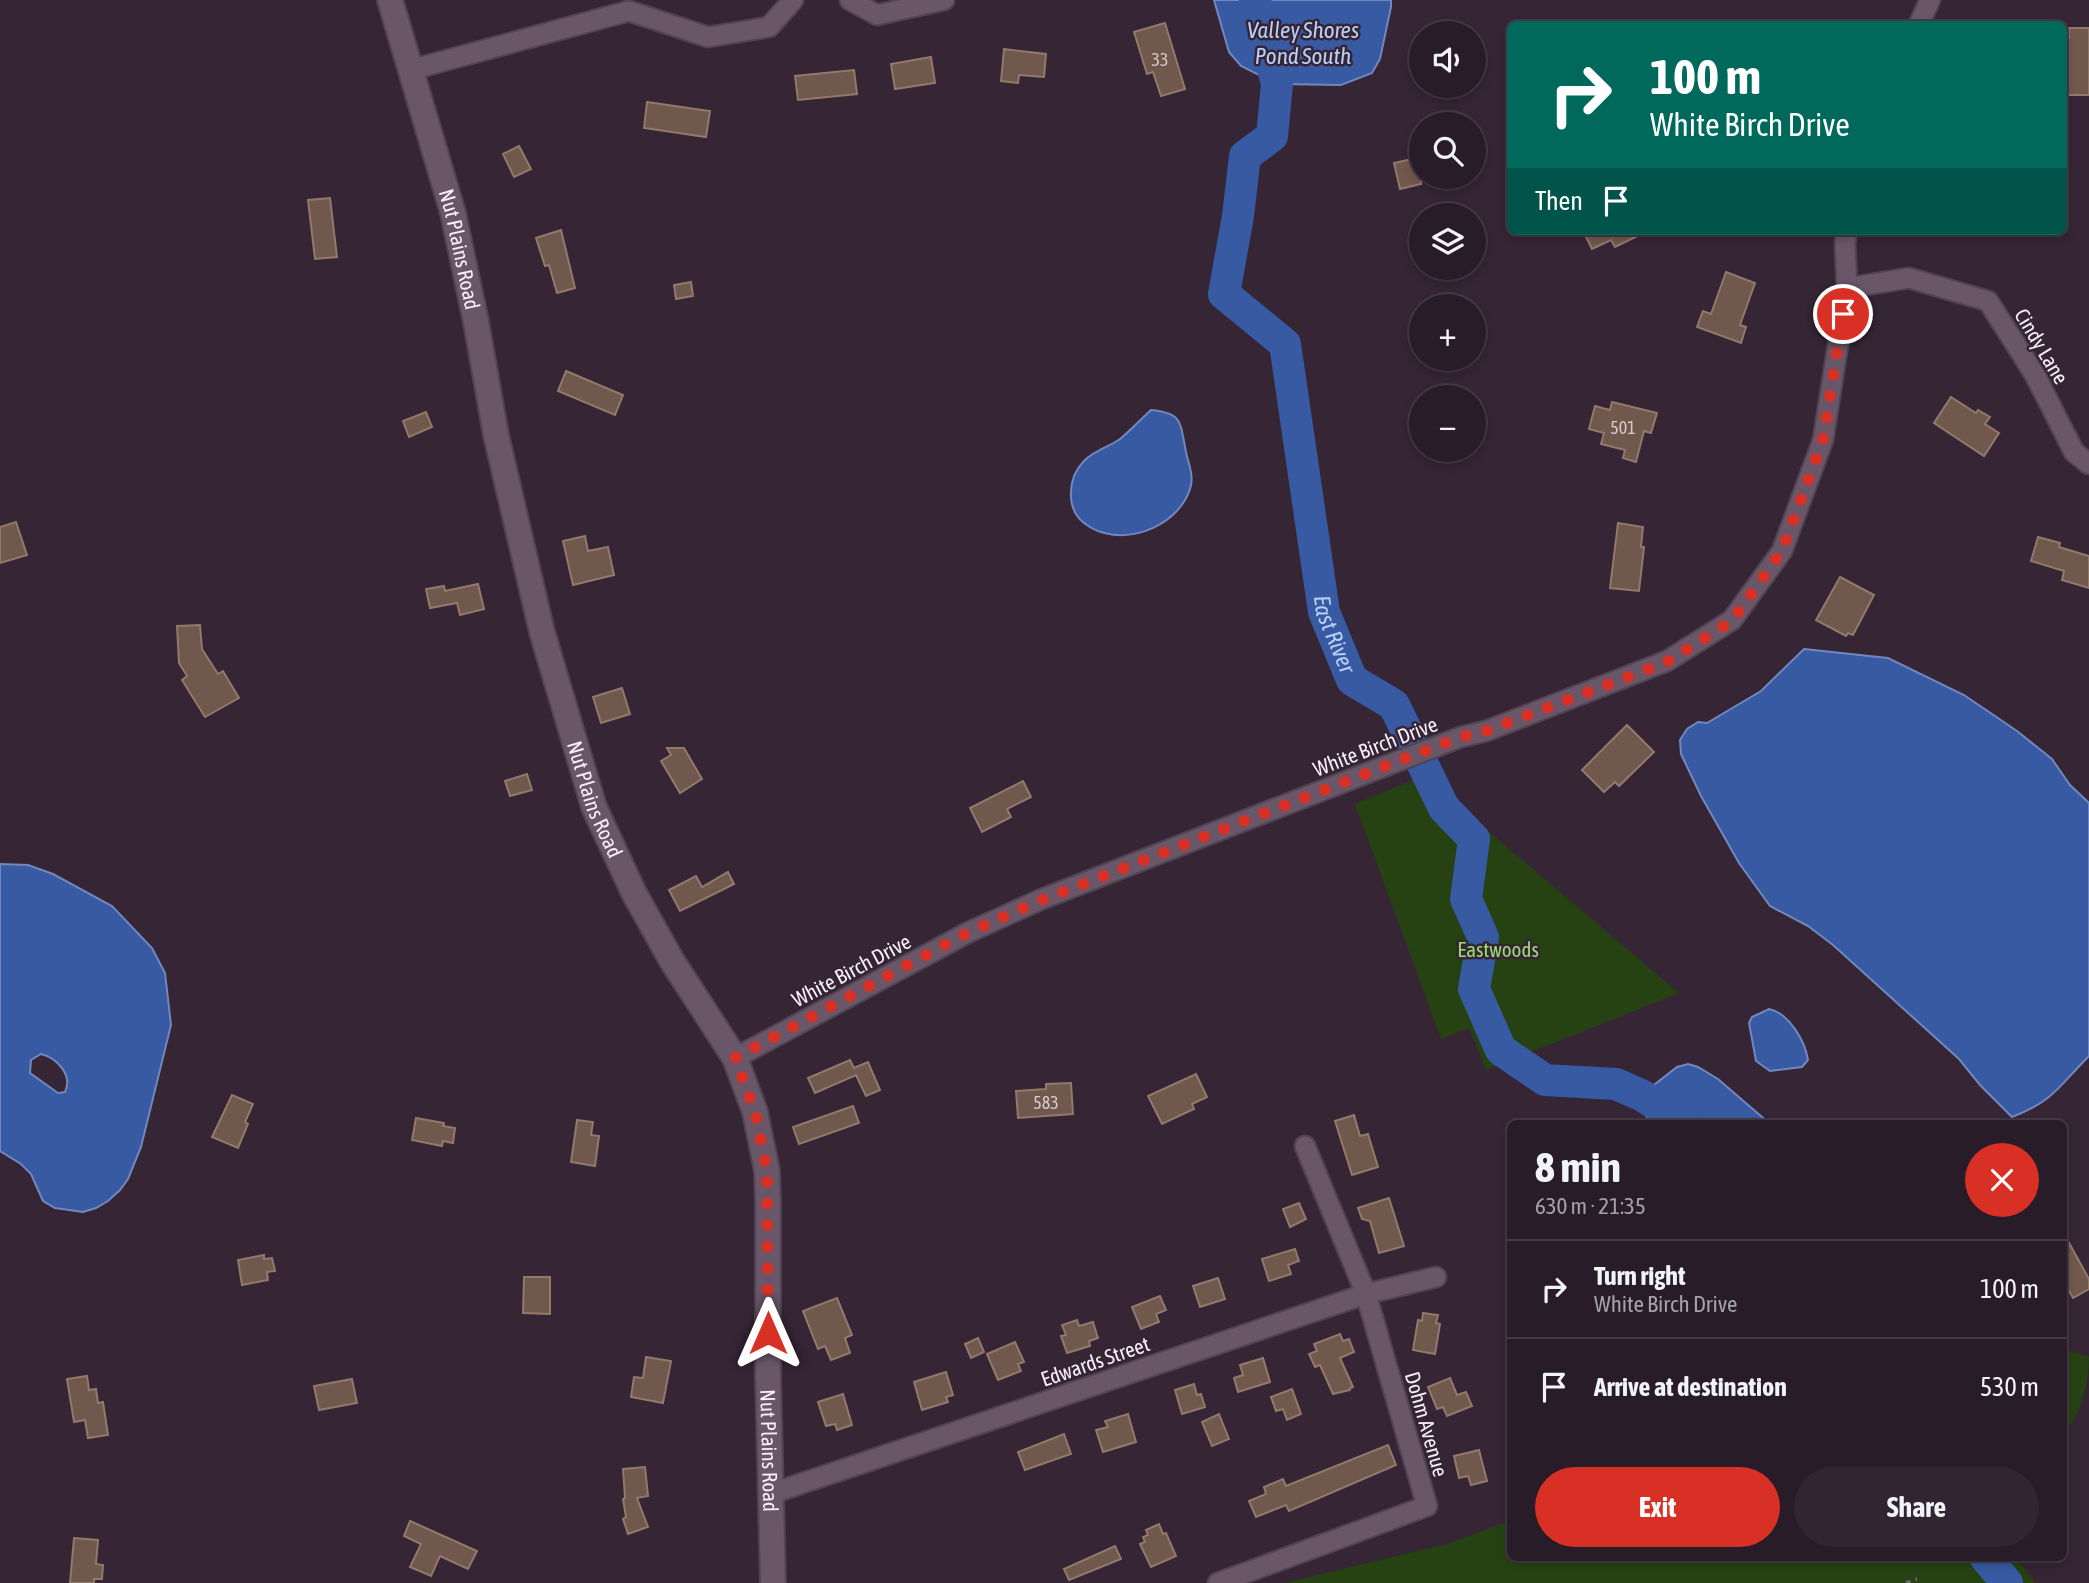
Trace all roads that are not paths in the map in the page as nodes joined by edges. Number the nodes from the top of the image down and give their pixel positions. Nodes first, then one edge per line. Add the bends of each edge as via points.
1 (390, 0) edge
2 (793, 0) edge
3 (850, 0) edge
4 (944, 0) edge
5 (1930, 0) edge
6 (1920, 21) edge
7 (410, 69) junction
8 (1846, 235) edge
9 (1847, 288) junction
10 (2089, 464) edge
11 (735, 1058) junction
12 (1305, 1146) dead end
13 (1436, 1278) dead end
14 (1366, 1294) junction
15 (770, 1494) junction
16 (773, 1583) edge
17 (1218, 1583) edge

1 - 7 street, Nut Plains Road
2 - 7 street via 769,27 708,37 629,10
3 - 4 street via 877,15
5 - 6 street
7 - 11 street, Nut Plains Road via 453,213 496,435 542,632 594,807 672,961
8 - 9 street, White Birch Drive
9 - 10 street, Cindy Lane via 1909,278 1988,301 2035,375 2074,452
9 - 11 street, White Birch Drive via 1823,440 1782,551 1732,621 1667,662 1042,900 969,932
11 - 15 street, Nut Plains Road via 755,1112 767,1171
12 - 14 street, Dohm Avenue
13 - 14 street, Edwards Street
14 - 15 street, Edwards Street
14 - 17 street, Dohm Avenue via 1427,1506
15 - 16 street, Nut Plains Road

